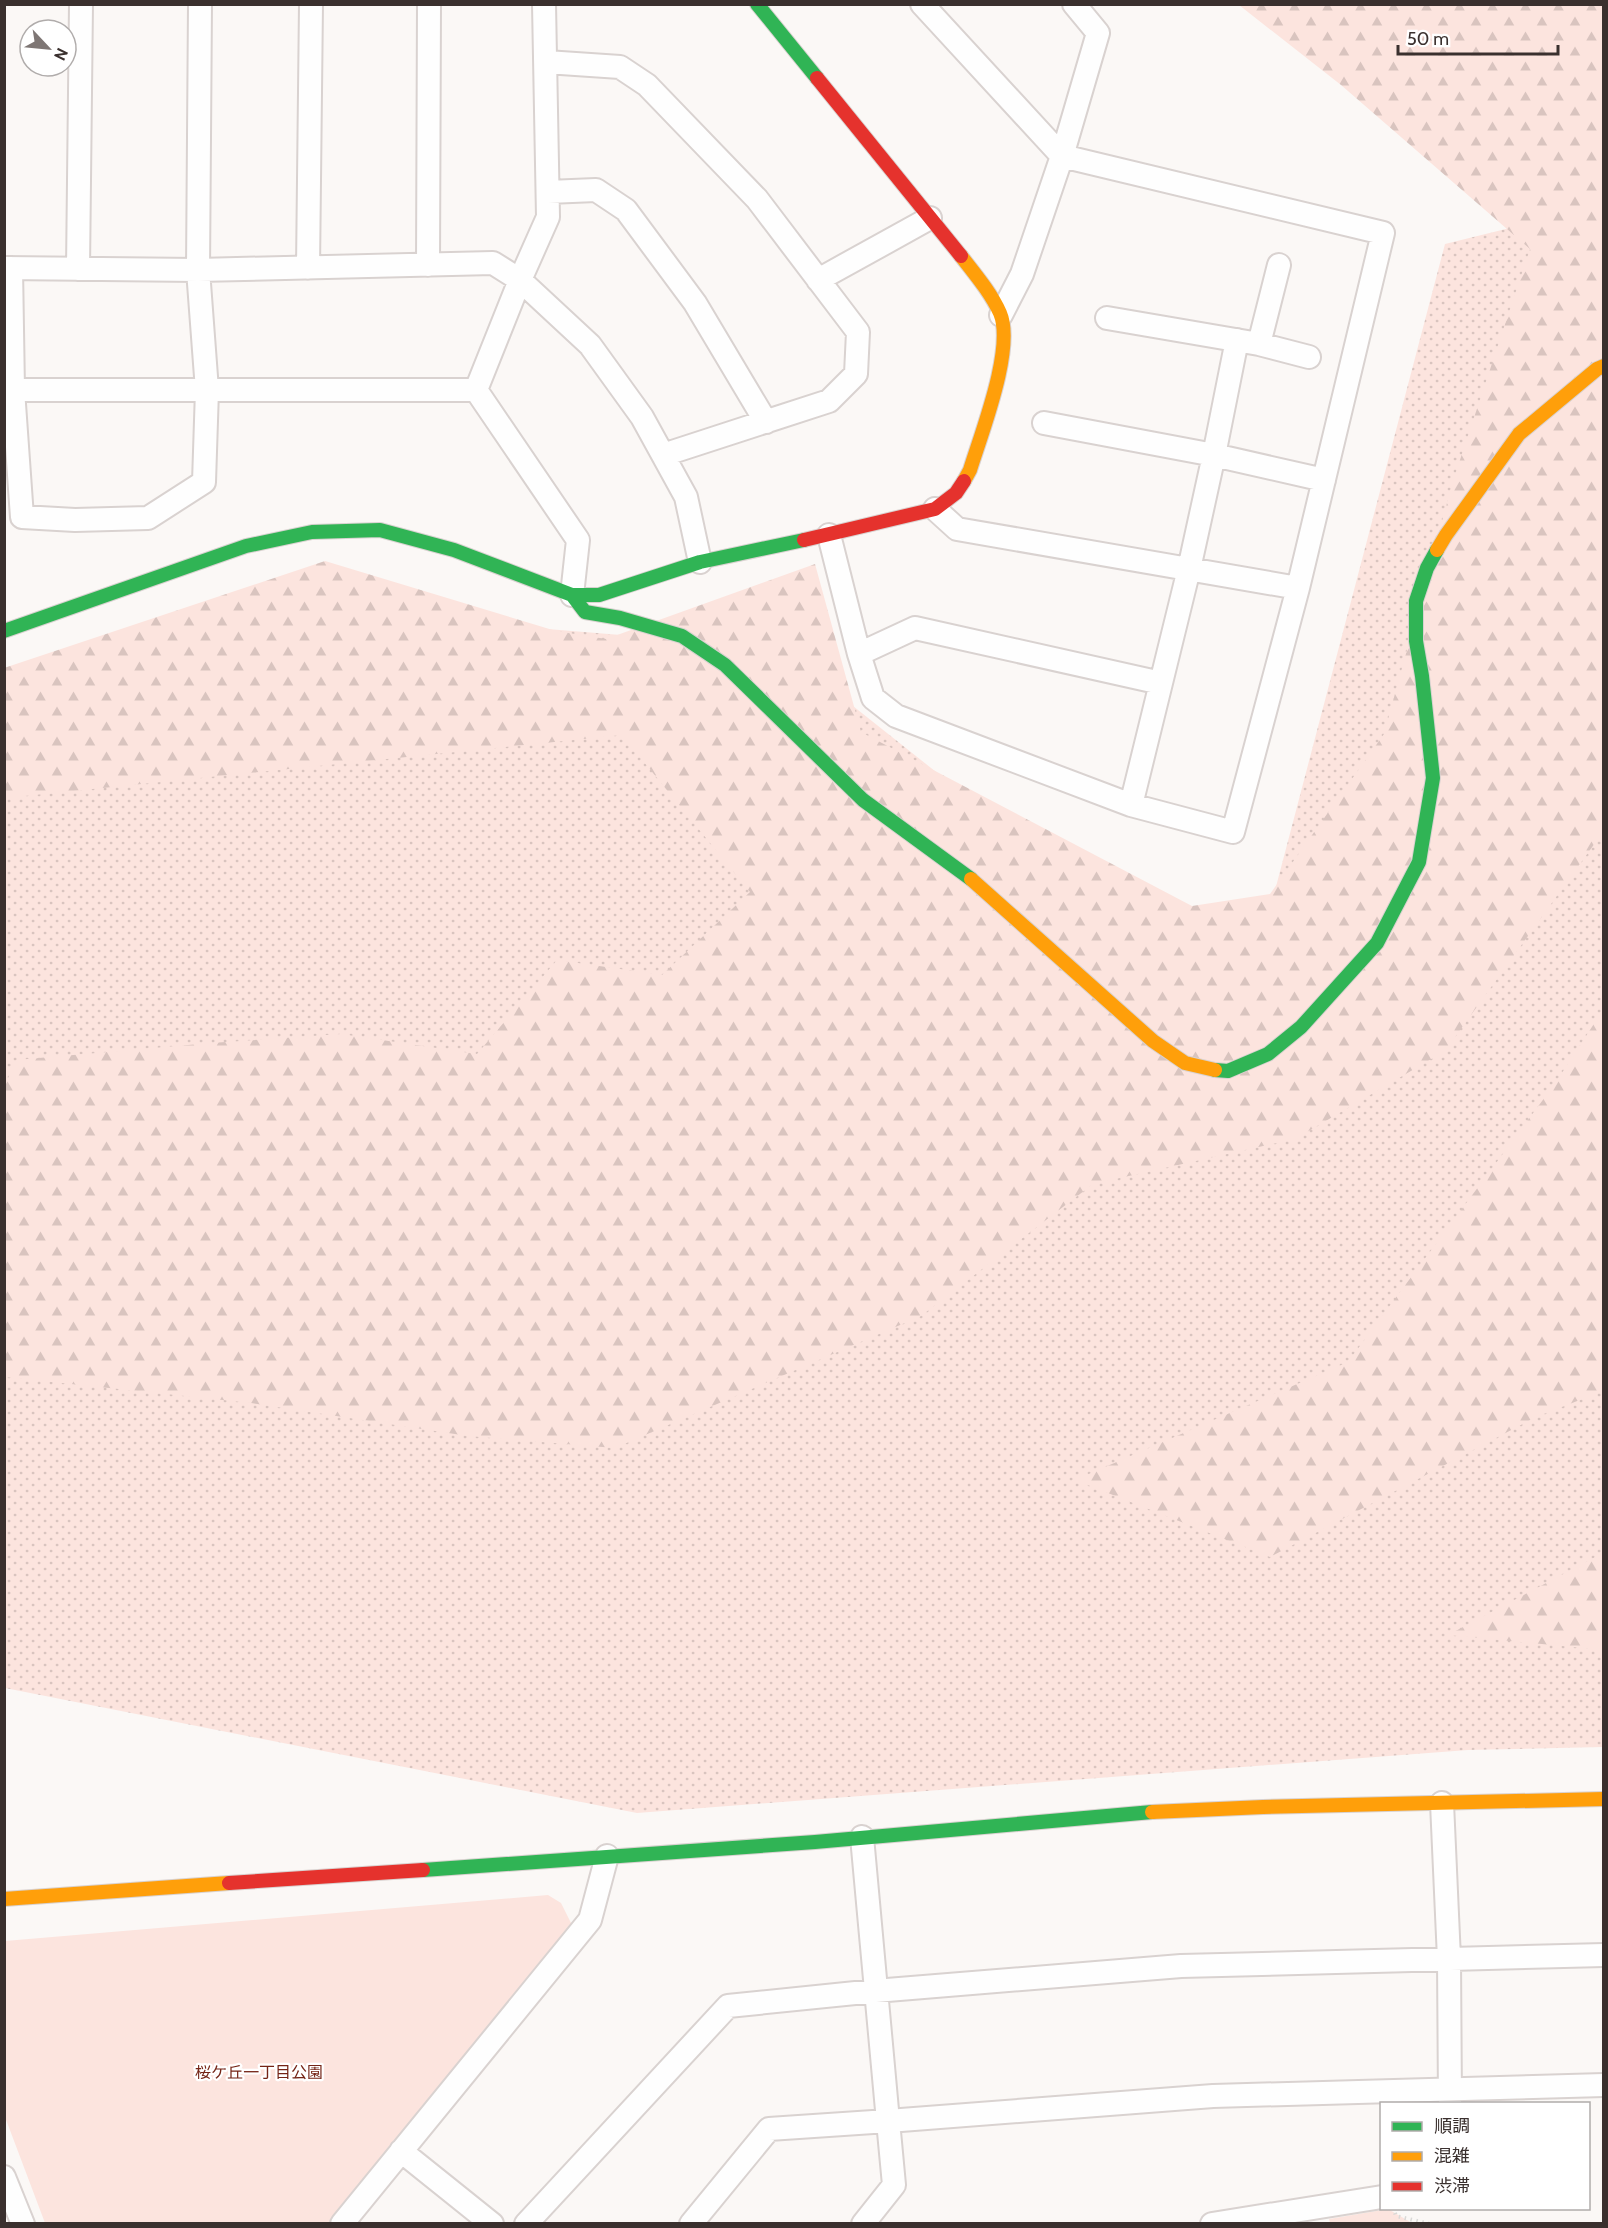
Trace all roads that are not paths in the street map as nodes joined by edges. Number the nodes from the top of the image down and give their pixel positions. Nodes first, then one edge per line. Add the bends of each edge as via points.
1 (81, 4) edge
2 (200, 4) edge
3 (311, 4) edge
4 (429, 4) edge
5 (544, 4) edge
6 (757, 4) edge
7 (922, 4) edge
8 (1074, 4) edge
9 (546, 62) junction
10 (1062, 156) junction
11 (548, 192) junction
12 (930, 218) junction
13 (428, 265) junction
14 (1280, 265) dead end
15 (8, 268) edge
16 (308, 268) junction
17 (78, 269) junction
18 (198, 270) junction
19 (520, 280) junction
20 (818, 280) junction
21 (1001, 315) junction
22 (1107, 318) dead end
23 (1237, 340) junction
24 (1259, 344) junction
25 (1309, 357) dead end
26 (1604, 366) edge
27 (13, 390) junction
28 (207, 390) junction
29 (476, 390) junction
30 (766, 422) junction
31 (1044, 423) dead end
32 (663, 455) junction
33 (1214, 455) junction
34 (1324, 480) junction
35 (935, 509) junction
36 (829, 535) junction
37 (700, 562) junction
38 (1189, 569) junction
39 (1298, 588) junction
40 (572, 596) junction
41 (4, 631) edge
42 (859, 654) junction
43 (1161, 683) junction
44 (1131, 805) junction
45 (1604, 1799) edge
46 (1442, 1803) junction
47 (862, 1837) junction
48 (607, 1856) junction
49 (4, 1899) edge
50 (1604, 1955) edge
51 (1449, 1959) junction
52 (876, 1990) junction
53 (1604, 2085) edge
54 (1450, 2096) edge
55 (888, 2121) junction
56 (401, 2151) junction
57 (4, 2177) edge
58 (1380, 2197) edge
59 (22, 2223) edge
60 (342, 2223) edge
61 (492, 2223) edge
62 (526, 2223) edge
63 (691, 2223) edge
64 (863, 2223) edge
65 (1212, 2223) edge

1 - 17 street
2 - 18 street
3 - 16 street
4 - 13 street
5 - 9 street
6 - 12 street
7 - 10 street
8 - 10 street via 1098,33
9 - 11 street
9 - 20 street via 620,68 647,85 757,199
10 - 21 street via 1022,274
10 - 34 street via 1383,233
11 - 19 street via 548,217
11 - 30 street via 596,190 626,210 695,303
12 - 20 street
12 - 21 street via 980,280
13 - 16 street
13 - 19 street via 492,263
14 - 24 street
15 - 17 street
15 - 27 street
16 - 18 street
17 - 18 street
18 - 28 street
19 - 29 street
19 - 32 street via 591,345 642,417
20 - 30 street via 858,332 856,374 829,401
21 - 35 street via 1004,348 970,470 956,493
22 - 23 street
23 - 24 street
23 - 33 street
24 - 25 street
26 - 40 street via 1519,434 1427,567 1416,601 1416,641 1433,778 1419,862 1377,943 1301,1027 1268,1054 1228,1071 1185,1063 1154,1041 984,889 863,800 725,665 682,636 585,612
27 - 28 street
27 - 28 street via 22,517 75,520 148,518 204,482
28 - 29 street
29 - 40 street via 578,540
30 - 32 street
31 - 33 street
32 - 37 street via 686,497
33 - 34 street
33 - 38 street
34 - 39 street
35 - 36 street
35 - 38 street via 957,529
36 - 37 street
36 - 42 street
37 - 40 street via 599,595
38 - 39 street
38 - 43 street
39 - 44 street via 1233,832
40 - 41 street via 454,550 380,530 312,532 246,546
42 - 43 street via 915,628
42 - 44 street via 873,698 896,716
43 - 44 street
45 - 46 street
46 - 47 street via 1154,1812
46 - 51 street
47 - 48 street
47 - 52 street
48 - 49 street
48 - 56 street via 590,1920
50 - 51 street
51 - 52 street via 1181,1966
51 - 54 street
52 - 55 street
52 - 62 street via 728,2006
53 - 54 street
54 - 55 street via 1213,2096
55 - 63 street via 769,2129
55 - 64 street via 894,2185
56 - 60 street
56 - 61 street
57 - 59 street
58 - 65 street

